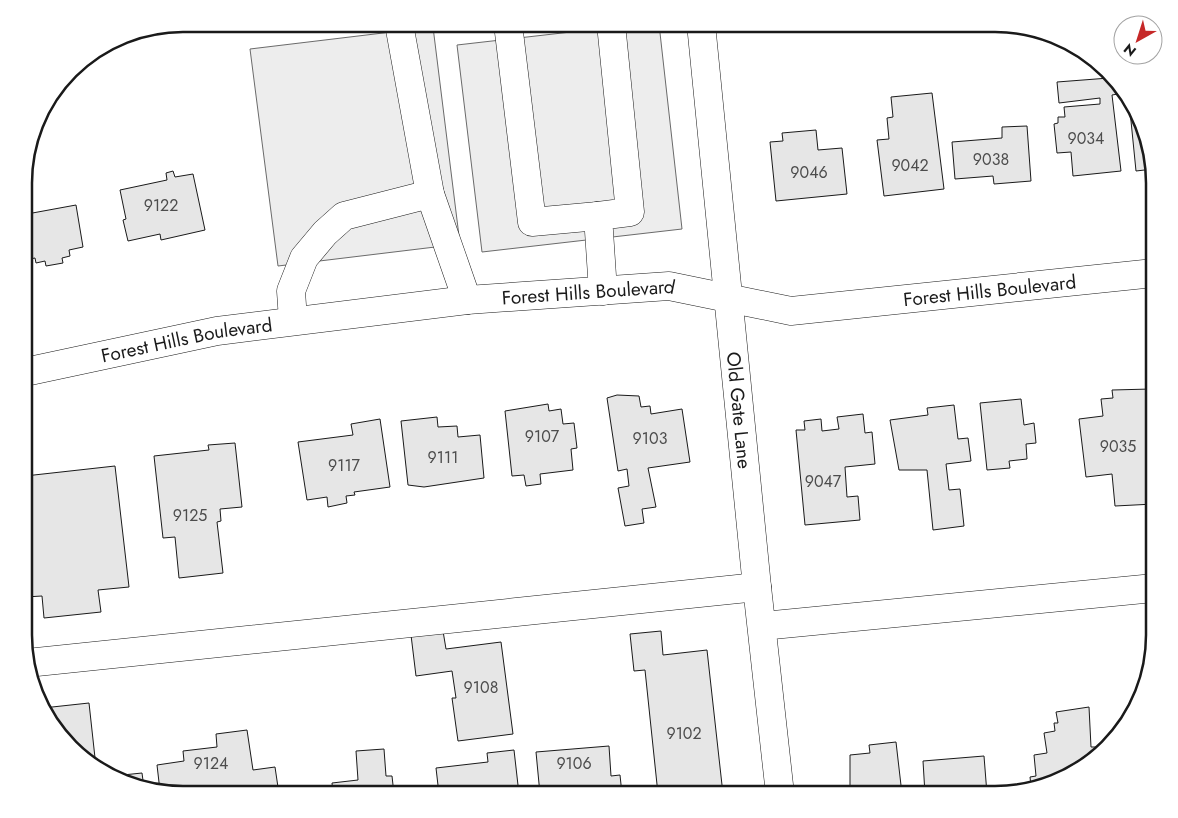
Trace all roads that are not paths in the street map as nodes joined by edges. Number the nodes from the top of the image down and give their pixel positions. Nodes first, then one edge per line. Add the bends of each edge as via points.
1 (401, 33) edge
2 (509, 33) edge
3 (612, 33) edge
4 (702, 33) edge
5 (430, 194) junction
6 (598, 216) junction
7 (1145, 274) edge
8 (603, 290) junction
9 (728, 298) junction
10 (466, 300) junction
11 (293, 320) junction
12 (33, 370) edge
13 (758, 587) junction
14 (1145, 589) edge
15 (762, 626) junction
16 (35, 661) edge
17 (779, 786) edge

1 - 5 street
2 - 6 street via 532,222
3 - 6 street via 630,212
4 - 9 street, Old Gate Lane
5 - 10 street
5 - 11 street via 344,216 325,233 304,258 291,291
6 - 8 street
7 - 9 street, Forest Hills Boulevard via 791,311
8 - 9 street, Forest Hills Boulevard via 669,286
8 - 10 street, Forest Hills Boulevard
9 - 13 street, Old Gate Lane
10 - 11 street, Forest Hills Boulevard
11 - 12 street, Forest Hills Boulevard via 217,330
13 - 15 street, Old Gate Lane
13 - 16 street
14 - 15 street
15 - 17 street, Old Gate Lane

